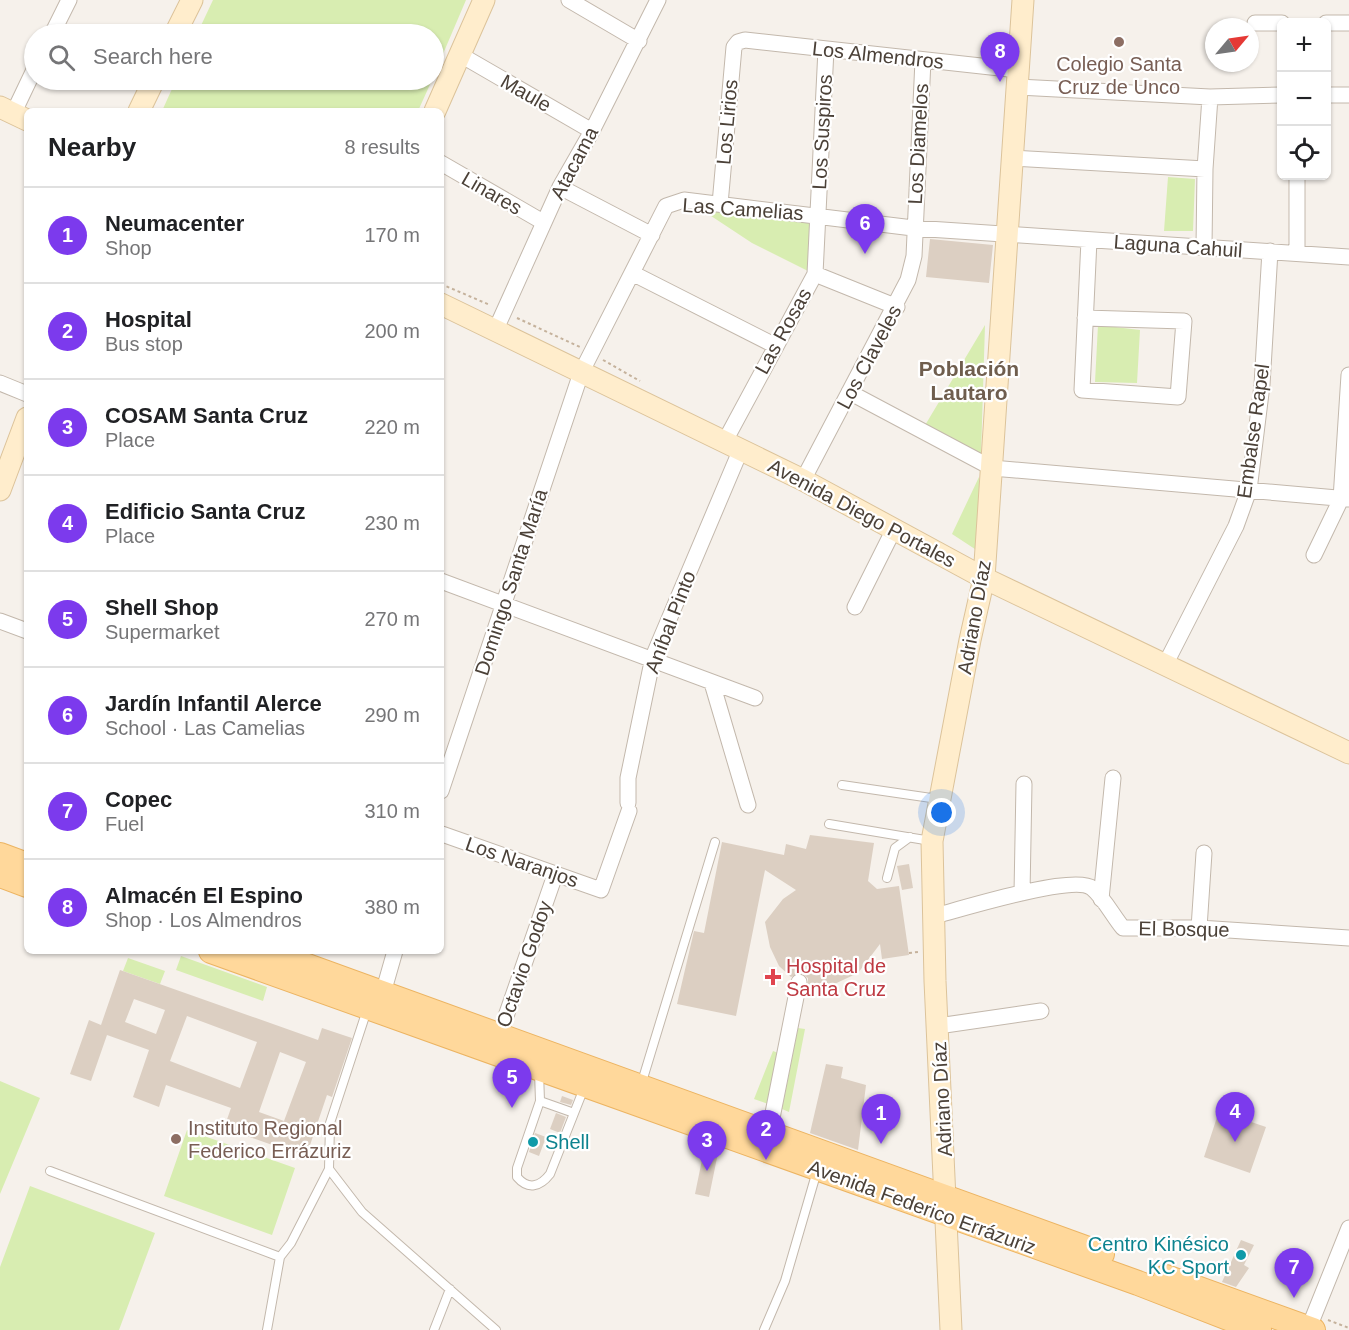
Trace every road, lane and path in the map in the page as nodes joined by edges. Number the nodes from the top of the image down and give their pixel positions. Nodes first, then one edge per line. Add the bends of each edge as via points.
1 (69, 0) edge
2 (192, 0) edge
3 (484, 0) edge
4 (569, 0) edge
5 (658, 0) edge
6 (1023, 0) edge
7 (1259, 23) edge
8 (1277, 23) edge
9 (1331, 23) edge
10 (1349, 23) edge
11 (57, 24) edge
12 (180, 24) edge
13 (639, 41) junction
14 (738, 42) joint
15 (826, 49) junction
16 (459, 54) junction
17 (923, 60) junction
18 (1018, 79) junction
19 (24, 90) edge
20 (149, 90) edge
21 (444, 90) edge
22 (444, 90) edge
23 (1277, 95) edge
24 (1331, 95) edge
25 (1349, 95) edge
26 (1210, 97) junction
27 (140, 108) edge
28 (436, 108) edge
29 (13, 114) edge
30 (592, 131) junction
31 (1013, 158) junction
32 (444, 165) edge
33 (1205, 169) junction
34 (1298, 180) edge
35 (560, 187) junction
36 (720, 204) junction
37 (819, 214) junction
38 (543, 222) junction
39 (913, 228) junction
40 (652, 235) junction
41 (1007, 235) junction
42 (1089, 240) junction
43 (1204, 247) junction
44 (1270, 251) junction
45 (1297, 253) junction
46 (1349, 257) edge
47 (632, 273) junction
48 (815, 274) junction
49 (444, 305) edge
50 (897, 307) junction
51 (1085, 318) junction
52 (496, 329) junction
53 (774, 345) junction
54 (581, 373) junction
55 (1349, 375) edge
56 (0, 383) edge
57 (24, 393) edge
58 (849, 393) junction
59 (24, 426) edge
60 (733, 445) junction
61 (992, 468) junction
62 (804, 480) junction
63 (0, 490) edge
64 (1250, 490) junction
65 (1345, 499) edge
66 (894, 529) junction
67 (1314, 555) dead end
68 (984, 578) junction
69 (444, 582) edge
70 (504, 603) junction
71 (855, 607) dead end
72 (0, 621) edge
73 (24, 629) edge
74 (652, 657) junction
75 (1166, 664) junction
76 (712, 683) junction
77 (755, 698) dead end
78 (1349, 753) edge
79 (1113, 778) dead end
80 (444, 782) edge
81 (1024, 784) dead end
82 (842, 785) dead end
83 (940, 799) junction
84 (748, 805) dead end
85 (829, 824) dead end
86 (444, 835) edge
87 (910, 837) junction
88 (932, 841) junction
89 (715, 842) dead end
90 (1204, 853) dead end
91 (0, 855) edge
92 (24, 864) edge
93 (0, 875) edge
94 (555, 875) junction
95 (887, 879) dead end
96 (24, 884) edge
97 (601, 890) joint
98 (1022, 893) junction
99 (1101, 899) junction
100 (935, 916) junction
101 (1199, 928) junction
102 (1349, 938) edge
103 (220, 954) edge
104 (272, 954) edge
105 (394, 954) edge
106 (799, 982) dead end
107 (376, 1004) junction
108 (1041, 1011) dead end
109 (938, 1026) junction
110 (496, 1044) junction
111 (539, 1069) junction
112 (585, 1086) junction
113 (637, 1095) junction
114 (540, 1101) junction
115 (574, 1113) junction
116 (769, 1133) junction
117 (329, 1169) junction
118 (818, 1170) junction
119 (50, 1171) dead end
120 (948, 1207) junction
121 (1349, 1228) edge
122 (280, 1257) junction
123 (450, 1289) junction
124 (1311, 1326) edge
125 (1349, 1328) edge
126 (495, 1329) edge
127 (267, 1330) edge
128 (434, 1330) edge
129 (764, 1330) edge
130 (951, 1330) edge
131 (1259, 1330) edge

1 - 11 street
2 - 12 main road
3 - 16 main road
4 - 13 street
5 - 13 street, Atacama
6 - 18 main road, Adriano Díaz
7 - 8 street
9 - 10 street
13 - 30 street, Atacama
14 - 15 street, Los Almendros
14 - 36 street, Los Lirios via 734,47
15 - 17 street, Los Almendros
15 - 37 street, Los Suspiros
16 - 22 main road
16 - 30 street, Maule
17 - 18 street, Los Almendros
17 - 39 street, Los Diamelos
18 - 26 street, Los Almendros
18 - 31 main road, Adriano Díaz
19 - 29 street
20 - 27 main road
21 - 28 main road
23 - 26 street, Los Almendros
24 - 25 street
26 - 33 street
30 - 35 street, Atacama
31 - 33 street
31 - 41 main road, Adriano Díaz
32 - 38 street, Linares
33 - 43 street
34 - 45 street
35 - 38 street, Atacama
35 - 40 street
36 - 37 street, Las Camelias
36 - 40 street, Las Camelias via 684,200 666,206
37 - 39 street, Las Camelias
37 - 48 street, Las Rosas
38 - 52 street, Atacama
39 - 41 street, Las Camelias
39 - 50 street, Los Claveles via 914,256
40 - 47 street, Las Camelias
41 - 42 street, Laguna Cahuil
41 - 61 main road, Adriano Díaz
42 - 43 street, Laguna Cahuil
42 - 51 street
43 - 44 street, Laguna Cahuil
44 - 45 street, Laguna Cahuil
44 - 64 street, Embalse Rapel via 1262,385
45 - 46 street, Laguna Cahuil
47 - 53 street
47 - 54 street, Las Camelias
48 - 50 street
48 - 53 street, Las Rosas
49 - 52 main road, Avenida Diego Portales
50 - 58 street, Los Claveles
51 - 51 street via 1184,321 1178,396 1082,390
52 - 54 main road, Avenida Diego Portales
53 - 60 street, Las Rosas
54 - 60 main road, Avenida Diego Portales
54 - 70 street, Domingo Santa María
55 - 65 street
56 - 57 street
58 - 61 street
58 - 62 street, Los Claveles
59 - 63 main road
60 - 62 main road, Avenida Diego Portales
60 - 74 street, Aníbal Pinto
61 - 64 street
61 - 68 main road, Adriano Díaz
62 - 66 main road, Avenida Diego Portales
64 - 65 street
64 - 75 street, Embalse Rapel
65 - 67 street
66 - 68 main road, Avenida Diego Portales
66 - 71 street
68 - 75 main road, Avenida Diego Portales
68 - 83 main road, Adriano Díaz
69 - 70 street
70 - 74 street
70 - 80 street, Domingo Santa María
72 - 73 street
74 - 76 street
74 - 97 street, Aníbal Pinto via 628,778 628,807
75 - 78 main road, Avenida Diego Portales
76 - 77 street
76 - 84 street
79 - 99 street
81 - 98 street
82 - 83 lane
83 - 88 main road, Adriano Díaz
85 - 87 lane
86 - 94 street, Los Naranjos
87 - 88 lane
87 - 95 lane via 895,848
88 - 100 main road, Adriano Díaz
89 - 113 lane
90 - 101 street
91 - 92 main road
93 - 96 main road
94 - 97 street, Los Naranjos
94 - 110 street, Octavio Godoy
98 - 99 street, El Bosque via 1077,883 1091,887
98 - 100 street, El Bosque
99 - 101 street, El Bosque via 1123,928
100 - 109 main road, Adriano Díaz
101 - 102 street, El Bosque
103 - 107 main road, Avenida Federico Errázuriz
104 - 107 main road, Avenida Federico Errázuriz
105 - 107 street
106 - 116 street
107 - 110 main road, Avenida Federico Errázuriz
107 - 117 lane via 330,1123
108 - 109 street
109 - 120 main road, Adriano Díaz
110 - 111 main road, Avenida Federico Errázuriz
110 - 113 main road, Avenida Federico Errázuriz
111 - 112 main road, Avenida Federico Errázuriz
111 - 114 lane
112 - 113 main road, Avenida Federico Errázuriz
112 - 115 lane
113 - 116 main road, Avenida Federico Errázuriz
113 - 118 main road, Avenida Federico Errázuriz
114 - 115 lane
114 - 115 lane via 517,1168 517,1177 531,1187 544,1182 550,1174
116 - 120 main road, Avenida Federico Errázuriz
117 - 122 lane
117 - 123 lane via 362,1212
118 - 120 main road, Avenida Federico Errázuriz
118 - 129 lane via 785,1281
119 - 122 lane
120 - 124 main road, Avenida Federico Errázuriz
120 - 130 main road, Adriano Díaz
120 - 131 main road, Avenida Federico Errázuriz
121 - 124 street
122 - 127 lane
123 - 126 lane
123 - 128 lane
124 - 125 path

